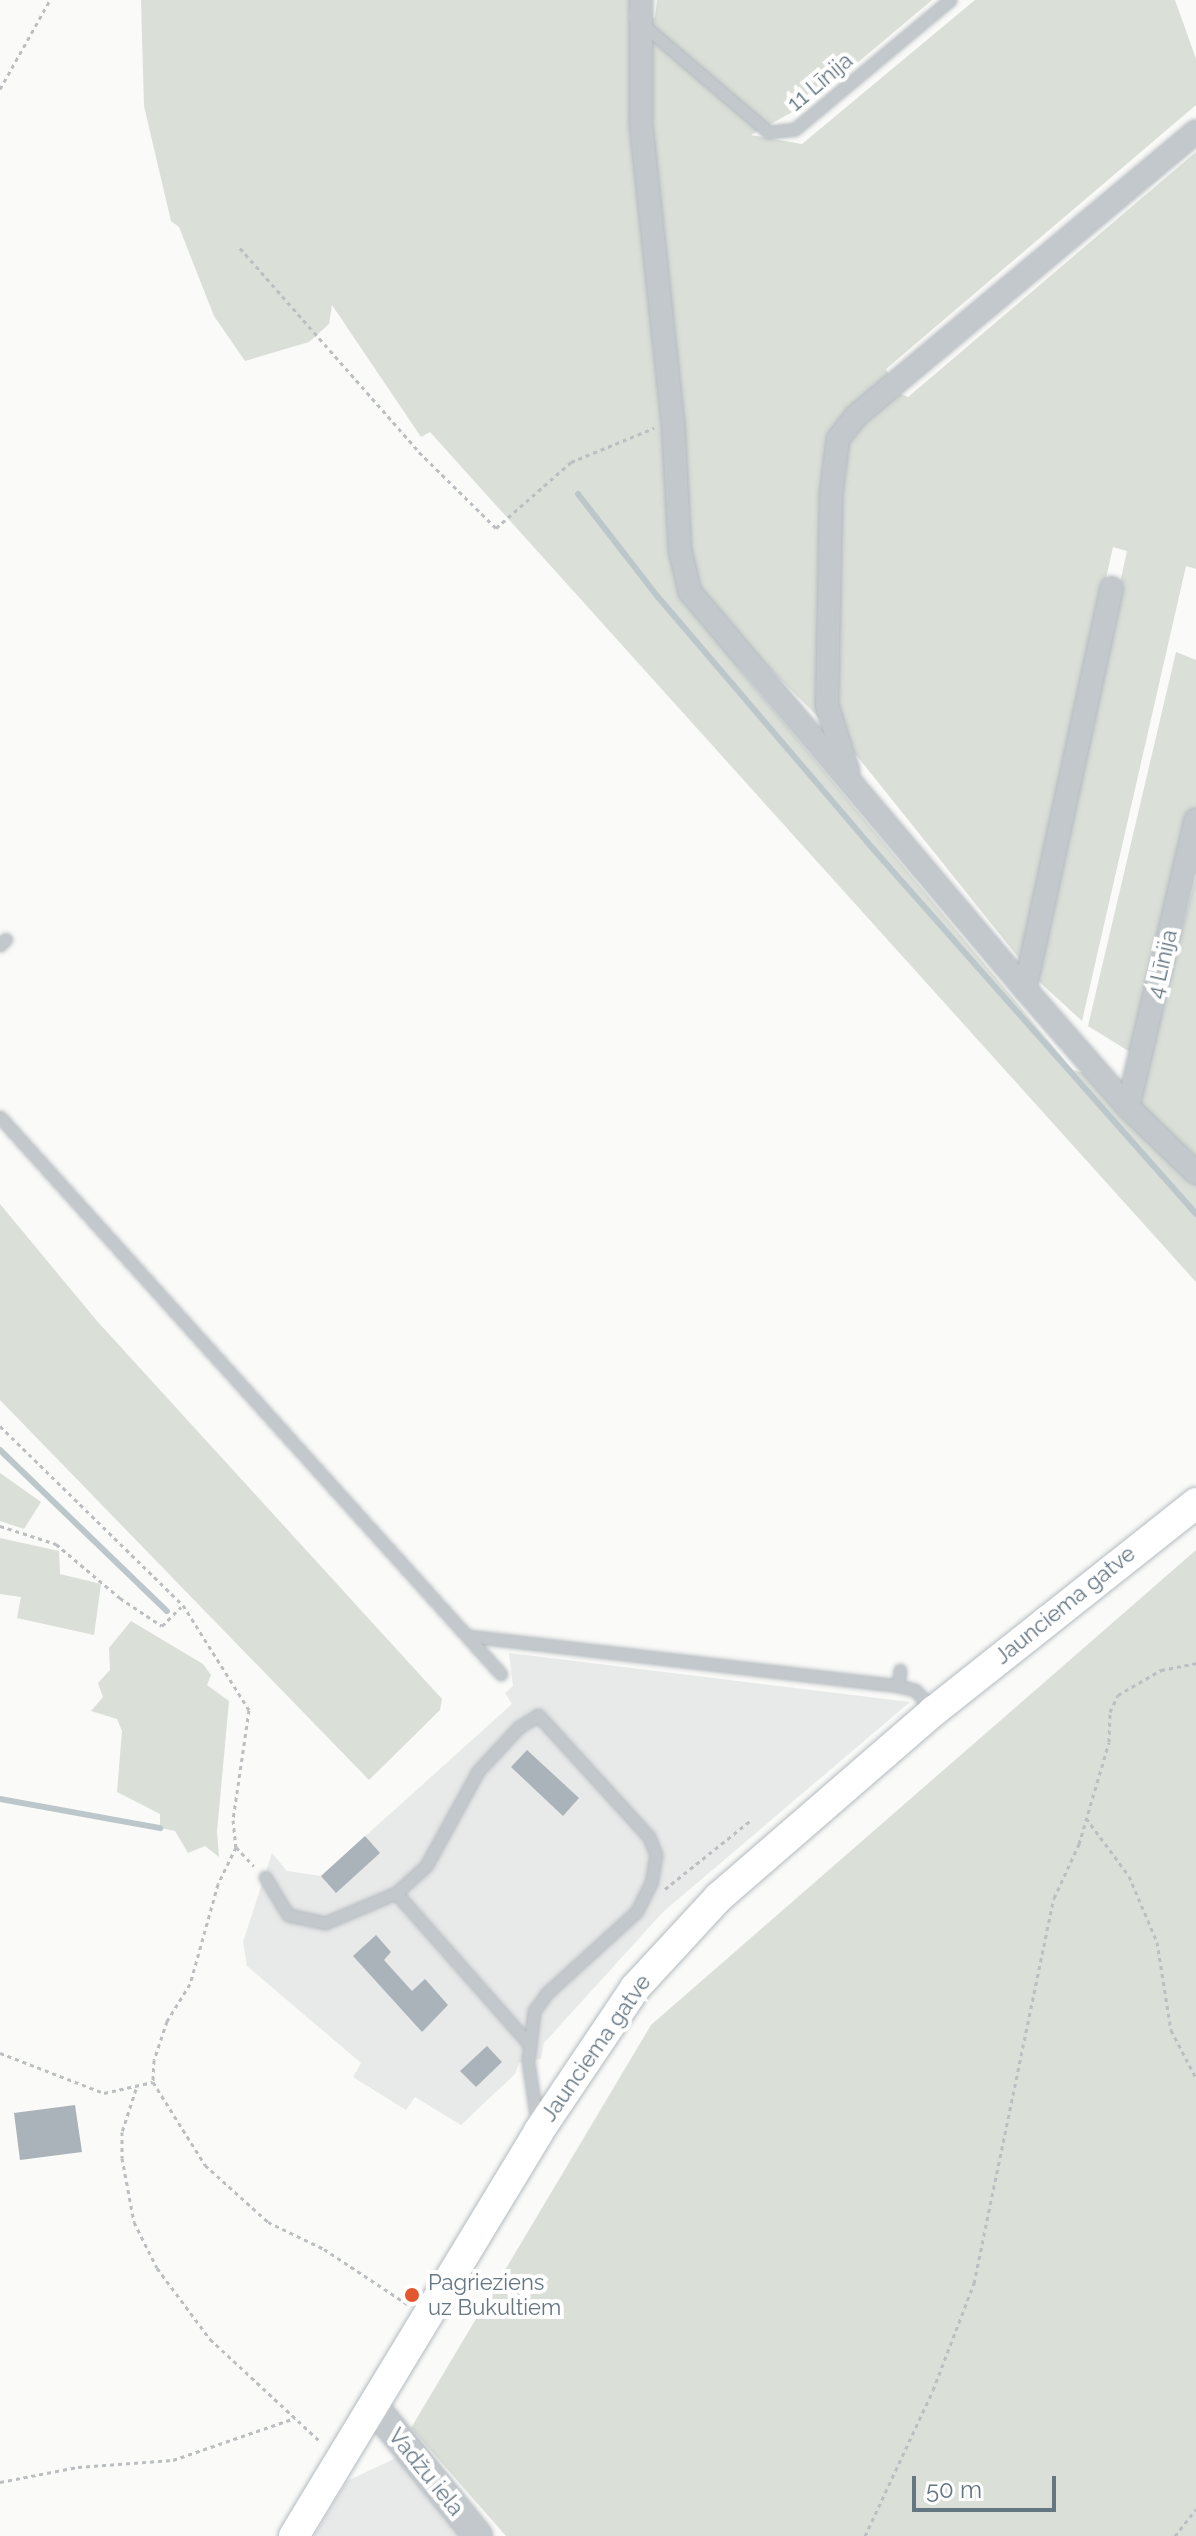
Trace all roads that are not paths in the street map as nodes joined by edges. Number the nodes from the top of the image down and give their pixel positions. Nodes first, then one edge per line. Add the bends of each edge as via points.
1 (950, 0) edge
2 (639, 10) edge
3 (1196, 132) edge
4 (1112, 588) dead end
5 (851, 780) junction
6 (1196, 820) edge
7 (1025, 989) junction
8 (1128, 1107) junction
9 (0, 1117) edge
10 (1196, 1173) edge
11 (1196, 1503) edge
12 (468, 1636) junction
13 (900, 1670) dead end
14 (501, 1674) dead end
15 (898, 1686) junction
16 (934, 1711) junction
17 (265, 1877) road end
18 (396, 1893) junction
19 (529, 2044) junction
20 (539, 2131) junction
21 (375, 2408) junction
22 (294, 2536) edge
23 (478, 2536) edge

1 - 2 lane, 11 Līnija via 795,129 768,132
2 - 5 street via 641,124 673,421 680,550 690,592
3 - 5 street via 856,416 838,439 831,494 827,705
4 - 7 street
5 - 7 street
6 - 8 street, 4 Līnija
7 - 8 street
8 - 10 street
9 - 12 lane
11 - 16 main road, Jaunciema gatve
12 - 14 lane
12 - 15 lane
13 - 15 lane
15 - 16 lane via 915,1690
16 - 20 main road, Jaunciema gatve via 719,1897 635,1988
17 - 18 lane via 288,1915 325,1923
18 - 19 lane
18 - 19 lane via 426,1866 478,1771 519,1727 538,1715 649,1837 656,1855 636,1912 547,1993 534,2011
19 - 20 lane
20 - 21 main road, Jaunciema gatve
21 - 22 main road, Jaunciema gatve
21 - 23 street, Vadžu iela

